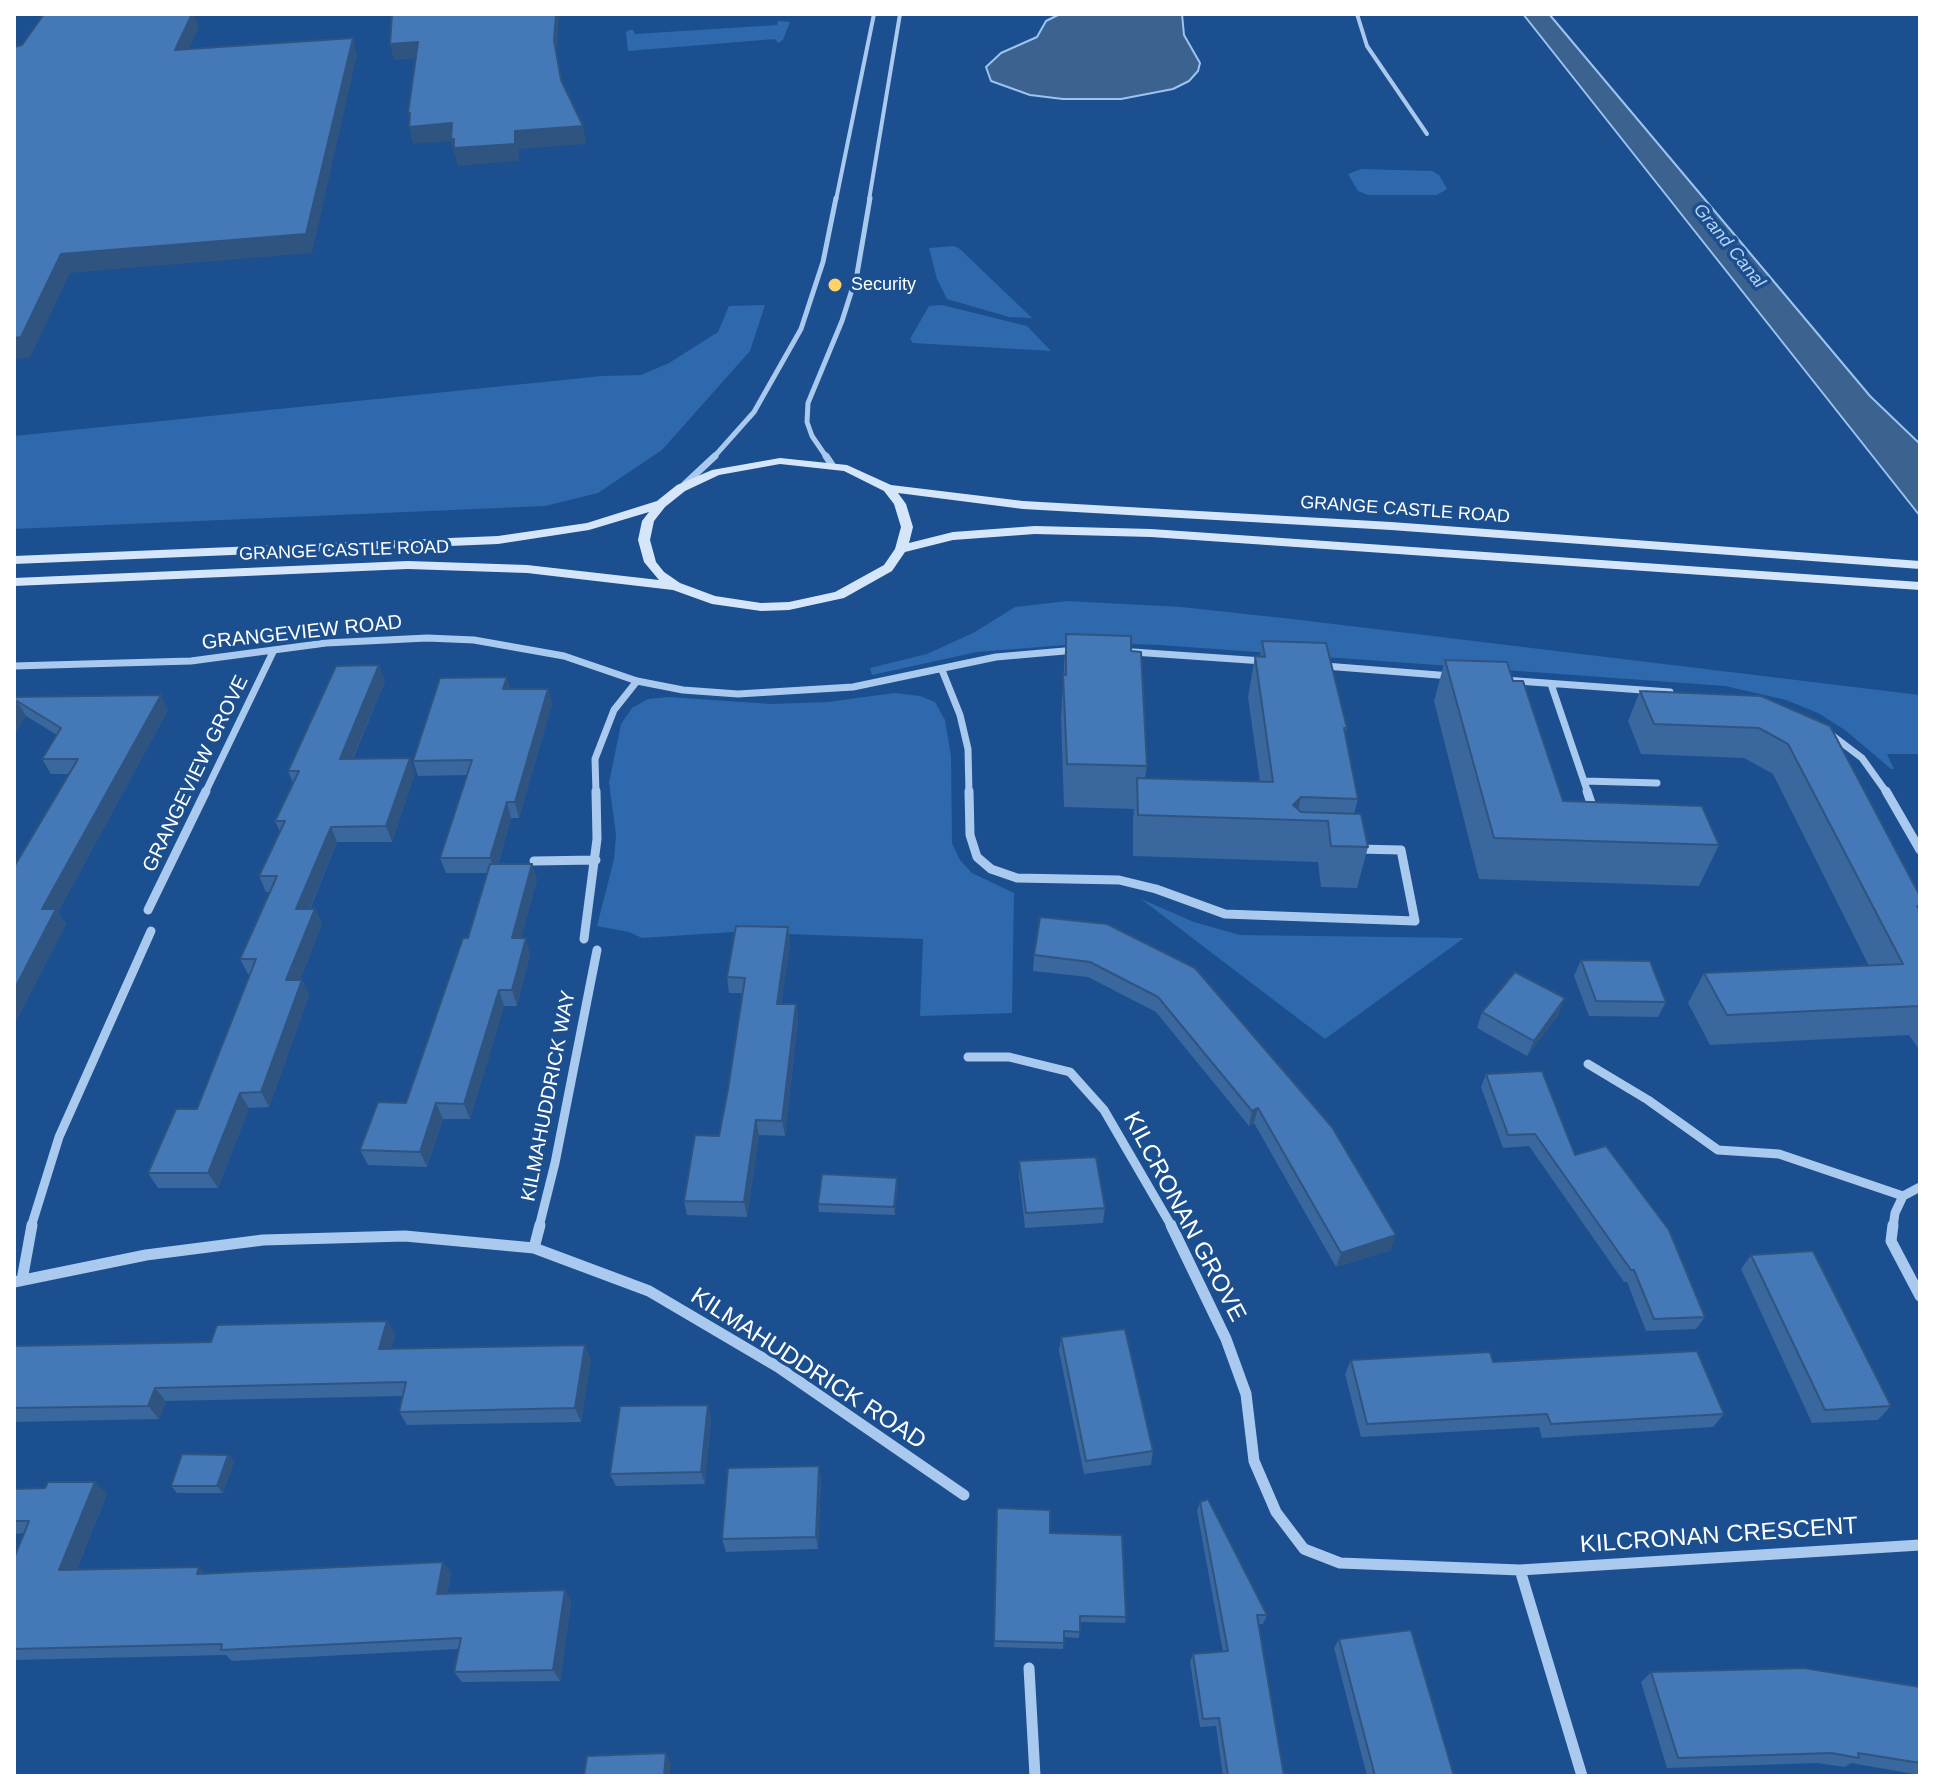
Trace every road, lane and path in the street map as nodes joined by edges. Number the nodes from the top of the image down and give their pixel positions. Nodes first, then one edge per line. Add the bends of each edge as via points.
1 (874, 14) edge
2 (900, 14) edge
3 (1357, 14) edge
4 (1427, 134) dead end
5 (832, 465) junction
6 (681, 488) junction
7 (888, 488) junction
8 (661, 504) junction
9 (901, 549) junction
10 (14, 560) edge
11 (1920, 565) edge
12 (14, 582) edge
13 (675, 586) junction
14 (1920, 586) edge
15 (1092, 650) edge
16 (1118, 651) edge
17 (273, 652) junction
18 (1280, 662) edge
19 (1311, 665) edge
20 (14, 666) edge
21 (942, 670) junction
22 (1466, 677) edge
23 (1494, 679) edge
24 (637, 681) junction
25 (1551, 684) junction
26 (1686, 694) edge
27 (1820, 727) edge
28 (1584, 781) junction
29 (1657, 783) dead end
30 (1596, 817) edge
31 (1339, 848) edge
32 (1920, 850) edge
33 (596, 860) junction
34 (534, 861) edge
35 (148, 910) dead end
36 (151, 931) dead end
37 (584, 939) dead end
38 (597, 950) dead end
39 (968, 1057) dead end
40 (1588, 1064) dead end
41 (1920, 1187) edge
42 (1903, 1196) junction
43 (534, 1248) junction
44 (18, 1281) edge
45 (1920, 1296) edge
46 (964, 1495) dead end
47 (1920, 1545) edge
48 (1520, 1570) junction
49 (1029, 1668) dead end
50 (1035, 1776) edge
51 (1582, 1776) edge

1 - 6 street via 823,262 801,329 754,412
2 - 5 street via 857,274 808,403 812,436
3 - 4 street via 1371,53
5 - 6 main road, GRANGE CASTLE ROAD via 744,465
5 - 7 main road, GRANGE CASTLE ROAD
6 - 8 main road, GRANGE CASTLE ROAD
7 - 9 main road via 905,516
7 - 11 main road, GRANGE CASTLE ROAD via 1023,505
8 - 10 main road, GRANGE CASTLE ROAD via 589,526 498,540
8 - 13 main road, GRANGE CASTLE ROAD via 648,521 644,540 650,562
9 - 13 main road, GRANGE CASTLE ROAD via 888,568 859,587 789,606 735,605
9 - 14 main road, GRANGE CASTLE ROAD via 995,532 1120,532
12 - 13 main road, GRANGE CASTLE ROAD via 408,565 538,570
15 - 21 street, GRANGEVIEW ROAD via 996,657
16 - 18 street
17 - 20 street, GRANGEVIEW ROAD via 191,661
17 - 24 street, GRANGEVIEW ROAD via 380,638 474,640 564,656
17 - 35 street, GRANGEVIEW GROVE
19 - 22 street
21 - 24 street, GRANGEVIEW ROAD via 802,692 738,694
21 - 31 street via 968,749 970,835 977,857 991,869 1017,878 1119,880 1225,914 1415,921 1401,850
23 - 25 street
24 - 33 street via 614,710 595,759
25 - 26 street
25 - 28 street
27 - 32 street via 1862,758
28 - 29 street
28 - 30 street
33 - 34 street
33 - 37 street
36 - 44 street via 59,1137
38 - 43 street, KILMAHUDDRICK WAY
39 - 48 street, KILCRONAN GROVE via 1009,1057 1070,1072 1104,1110 1176,1234 1226,1339 1246,1394 1254,1461 1276,1512 1304,1549 1340,1563
40 - 42 street via 1718,1150 1779,1154
41 - 42 street
42 - 45 street via 1891,1241
43 - 44 street, KILMAHUDDRICK ROAD via 405,1236 263,1240 146,1255
43 - 46 street, KILMAHUDDRICK ROAD via 649,1291 778,1367
47 - 48 street, KILCRONAN CRESCENT
48 - 51 street
49 - 50 street

